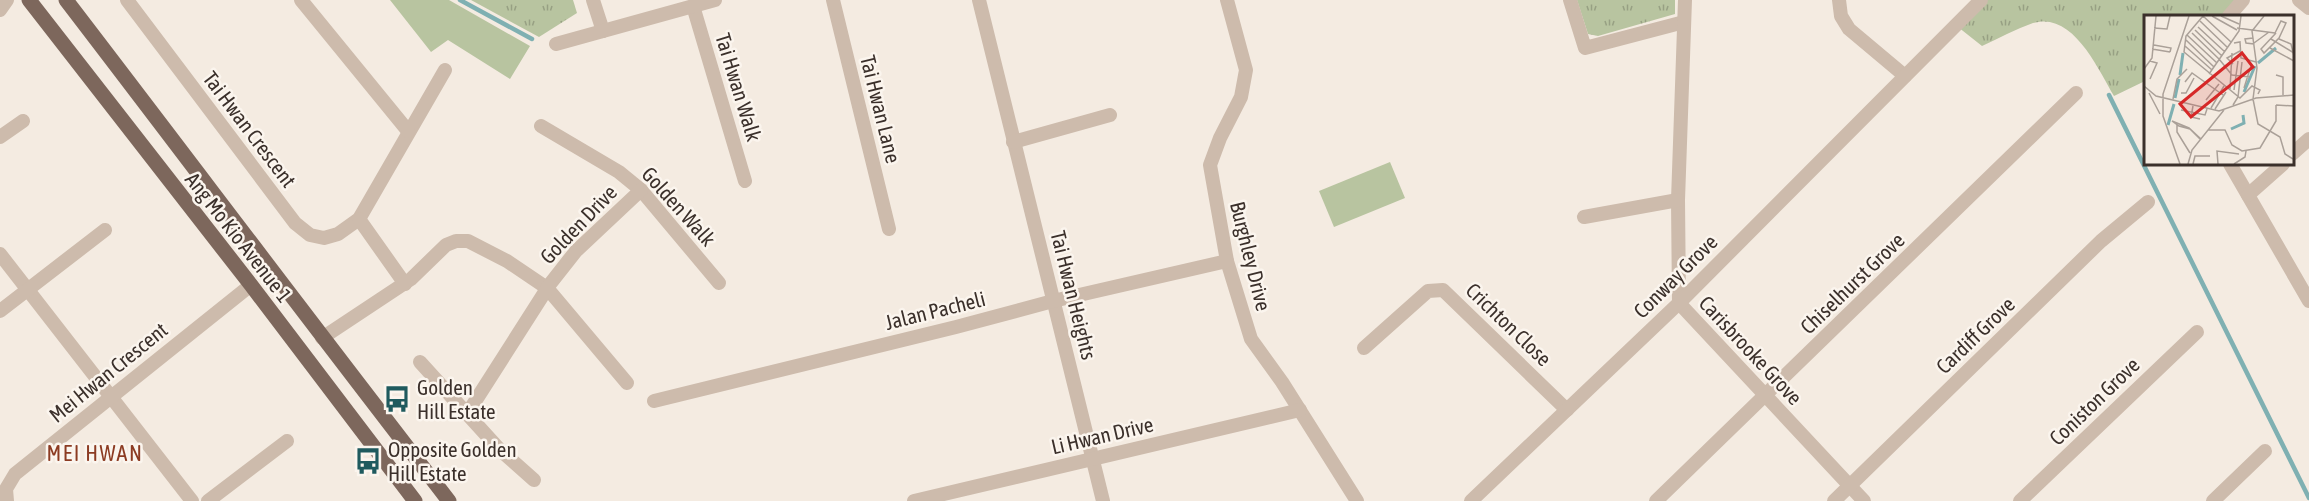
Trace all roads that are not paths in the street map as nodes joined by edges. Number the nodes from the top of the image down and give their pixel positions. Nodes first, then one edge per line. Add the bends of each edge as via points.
1 (7, 0) edge
2 (29, 0) edge
3 (66, 0) edge
4 (127, 0) edge
5 (301, 0) edge
6 (593, 0) edge
7 (715, 0) edge
8 (833, 0) edge
9 (981, 0) edge
10 (1227, 0) edge
11 (1570, 0) edge
12 (1685, 0) edge
13 (1839, 0) edge
14 (1981, 0) edge
15 (2243, 0) edge
16 (2299, 0) edge
17 (693, 6) junction
18 (2309, 8) edge
19 (0, 10) edge
20 (2230, 15) edge
21 (1684, 22) junction
22 (603, 31) junction
23 (556, 44) dead end
24 (445, 70) dead end
25 (1905, 76) junction
26 (2076, 93) dead end
27 (1110, 115) dead end
28 (23, 121) dead end
29 (541, 126) dead end
30 (408, 131) junction
31 (0, 137) edge
32 (2309, 139) edge
33 (1013, 142) junction
34 (2294, 152) edge
35 (2231, 165) edge
36 (2282, 165) edge
37 (745, 181) dead end
38 (641, 190) junction
39 (2248, 195) junction
40 (1678, 200) junction
41 (2148, 202) dead end
42 (1584, 217) dead end
43 (359, 219) junction
44 (889, 229) dead end
45 (105, 230) dead end
46 (0, 254) edge
47 (1227, 261) junction
48 (719, 283) dead end
49 (405, 284) junction
50 (251, 285) junction
51 (547, 288) junction
52 (29, 289) junction
53 (1053, 301) junction
54 (2309, 301) edge
55 (1679, 303) junction
56 (0, 311) edge
57 (2197, 332) dead end
58 (322, 338) junction
59 (1364, 348) dead end
60 (420, 362) dead end
61 (627, 383) dead end
62 (1766, 396) junction
63 (112, 397) junction
64 (654, 401) dead end
65 (1300, 410) junction
66 (1567, 410) junction
67 (467, 414) junction
68 (287, 441) dead end
69 (2265, 451) dead end
70 (1094, 459) junction
71 (534, 480) dead end
72 (1850, 486) junction
73 (7, 501) edge
74 (192, 501) edge
75 (208, 501) edge
76 (415, 501) edge
77 (450, 501) edge
78 (914, 501) edge
79 (1103, 501) edge
80 (1357, 501) edge
81 (1471, 501) edge
82 (1656, 501) edge
83 (1834, 501) edge
84 (1864, 501) edge
85 (2020, 501) edge
86 (2213, 501) edge

1 - 19 street
2 - 50 main road, Ang Mo Kio Avenue 1
3 - 58 main road, Ang Mo Kio Avenue 1 via 285,284
4 - 43 street, Tai Hwan Crescent via 302,230 318,238 331,237
5 - 30 street
6 - 22 street
7 - 17 street
8 - 44 street, Tai Hwan Lane
9 - 33 street, Tai Hwan Heights
10 - 47 street, Burghley Drive via 1246,70 1241,96 1210,165
11 - 21 street via 1585,48
12 - 21 street, Carisbrooke Grove
13 - 25 street via 1841,16 1849,29
14 - 25 street, Conway Grove
15 - 20 street
16 - 18 street
17 - 22 street
17 - 37 street, Tai Hwan Walk
21 - 40 street, Carisbrooke Grove
22 - 23 street
24 - 30 street, Tai Hwan Crescent
25 - 55 street, Conway Grove
26 - 62 street, Chiselhurst Grove
27 - 33 street
28 - 31 street
29 - 38 street, Golden Walk via 619,172
30 - 43 street, Tai Hwan Crescent
32 - 34 street
33 - 53 street, Tai Hwan Heights
35 - 39 street
36 - 39 street
38 - 48 street, Golden Walk
38 - 51 street, Golden Drive via 576,251
39 - 54 street
40 - 42 street
40 - 55 street, Carisbrooke Grove
41 - 72 street, Cardiff Grove via 2101,242
43 - 49 street
45 - 52 street
46 - 52 street
47 - 53 street, Jalan Pacheli
47 - 65 street, Burghley Drive via 1251,339
49 - 51 street, Golden Drive via 446,245 462,241 481,247
49 - 58 street
50 - 63 street, Mei Hwan Crescent
50 - 76 main road, Ang Mo Kio Avenue 1
51 - 61 street, Golden Drive
51 - 67 street, Golden Drive
52 - 56 street
52 - 63 street
53 - 64 street, Jalan Pacheli
53 - 70 street, Tai Hwan Heights
55 - 62 street, Carisbrooke Grove
55 - 66 street, Conway Grove
57 - 85 street, Coniston Grove
58 - 77 main road, Ang Mo Kio Avenue 1
59 - 66 street, Crichton Close via 1428,291 1443,290
60 - 67 street
62 - 72 street, Carisbrooke Grove
62 - 82 street, Chiselhurst Grove
63 - 73 street, Mei Hwan Crescent via 15,474 6,489
63 - 74 street
65 - 70 street, Li Hwan Drive
65 - 80 street, Burghley Drive
66 - 81 street, Conway Grove
67 - 71 street
68 - 75 street
69 - 86 street
70 - 78 street, Li Hwan Drive
70 - 79 street, Tai Hwan Heights
72 - 83 street, Cardiff Grove
72 - 84 street, Carisbrooke Grove

